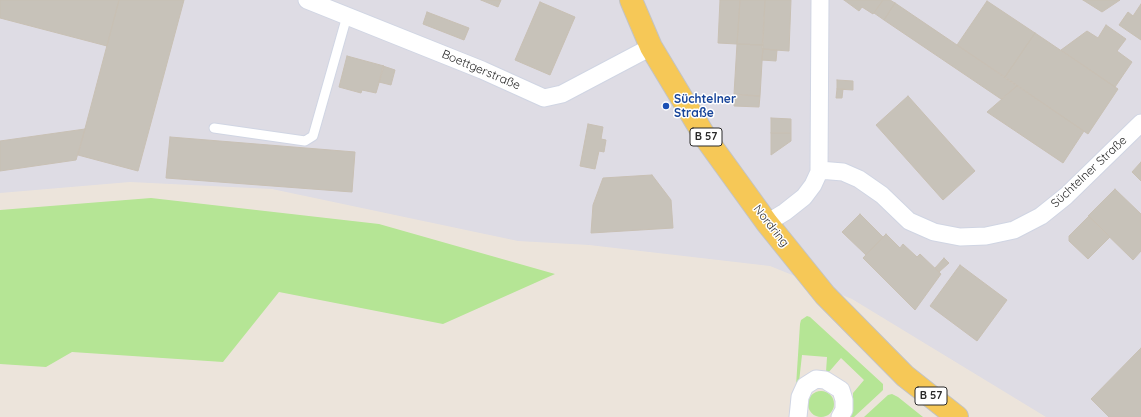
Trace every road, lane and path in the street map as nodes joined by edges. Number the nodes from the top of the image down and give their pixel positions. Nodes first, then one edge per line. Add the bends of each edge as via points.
1 (307, 0) edge
2 (631, 0) edge
3 (820, 0) edge
4 (347, 16) junction
5 (651, 48) junction
6 (1141, 123) edge
7 (214, 128) dead end
8 (819, 170) junction
9 (767, 223) junction
10 (798, 417) edge
11 (840, 417) edge
12 (957, 417) edge

1 - 4 street, Boettgerstraße
2 - 5 main road, Nordring / B 57
3 - 8 street
4 - 5 street, Boettgerstraße via 482,70 544,98 562,94
4 - 7 lane via 313,136 304,141
5 - 9 main road, Nordring / B 57 via 707,140
6 - 8 street, Süchtelner Straße via 1066,196 1041,216 1014,230 986,236 934,232 909,221 882,195 859,179 843,172
8 - 9 street via 813,185 804,197
9 - 12 main road, Nordring / B 57 via 825,296 905,376
10 - 11 street via 800,398 805,386 816,380 825,380 841,390 844,410

